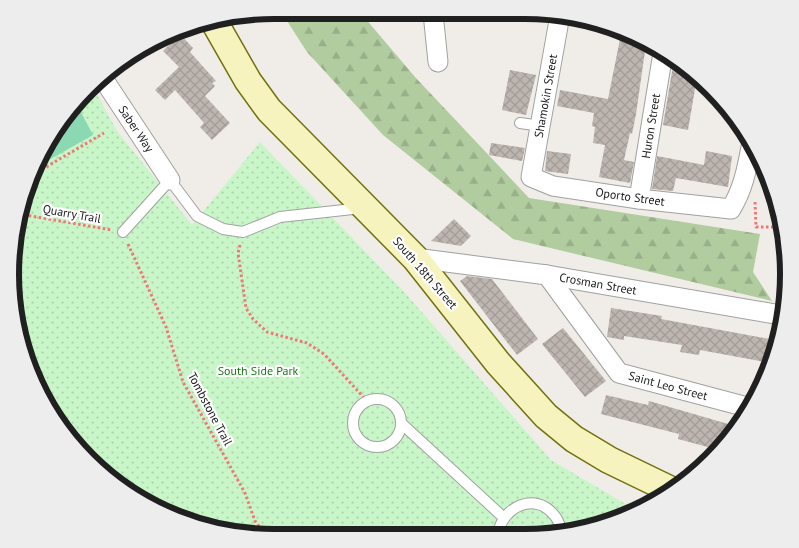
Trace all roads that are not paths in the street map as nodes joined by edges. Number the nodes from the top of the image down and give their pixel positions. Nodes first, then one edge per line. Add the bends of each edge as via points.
1 (434, 19) edge
2 (559, 21) edge
3 (216, 25) edge
4 (662, 59) edge
5 (438, 62) dead end
6 (106, 82) edge
7 (520, 123) dead end
8 (542, 126) junction
9 (750, 153) edge
10 (532, 177) joint
11 (170, 180) junction
12 (639, 199) junction
13 (365, 208) junction
14 (123, 232) road end
15 (415, 258) junction
16 (547, 275) junction
17 (777, 313) edge
18 (743, 407) edge
19 (401, 423) junction
20 (665, 487) edge
21 (503, 517) junction
22 (560, 527) edge
23 (499, 529) edge

1 - 5 street
2 - 8 street, Shamokin Street
3 - 13 main road, South 18th Street via 248,81 270,110
4 - 12 street, Huron Street
6 - 11 street, Saber Way
7 - 8 lane
8 - 10 street, Shamokin Street
9 - 12 street, Oporto Street via 735,202
10 - 12 street, Oporto Street via 554,186
11 - 13 lane via 197,216 224,229 243,232 280,217
11 - 14 lane
13 - 15 main road, South 18th Street
15 - 16 street, Crosman Street
15 - 20 main road, South 18th Street via 498,363 546,416 574,439 609,460
16 - 17 street, Crosman Street
16 - 18 street, Saint Leo Street via 619,373
19 - 19 lane via 400,431 383,446 361,440 354,427 356,412 367,401 375,399 396,408
19 - 21 lane
21 - 22 lane via 522,504 533,504 553,513
21 - 23 lane

